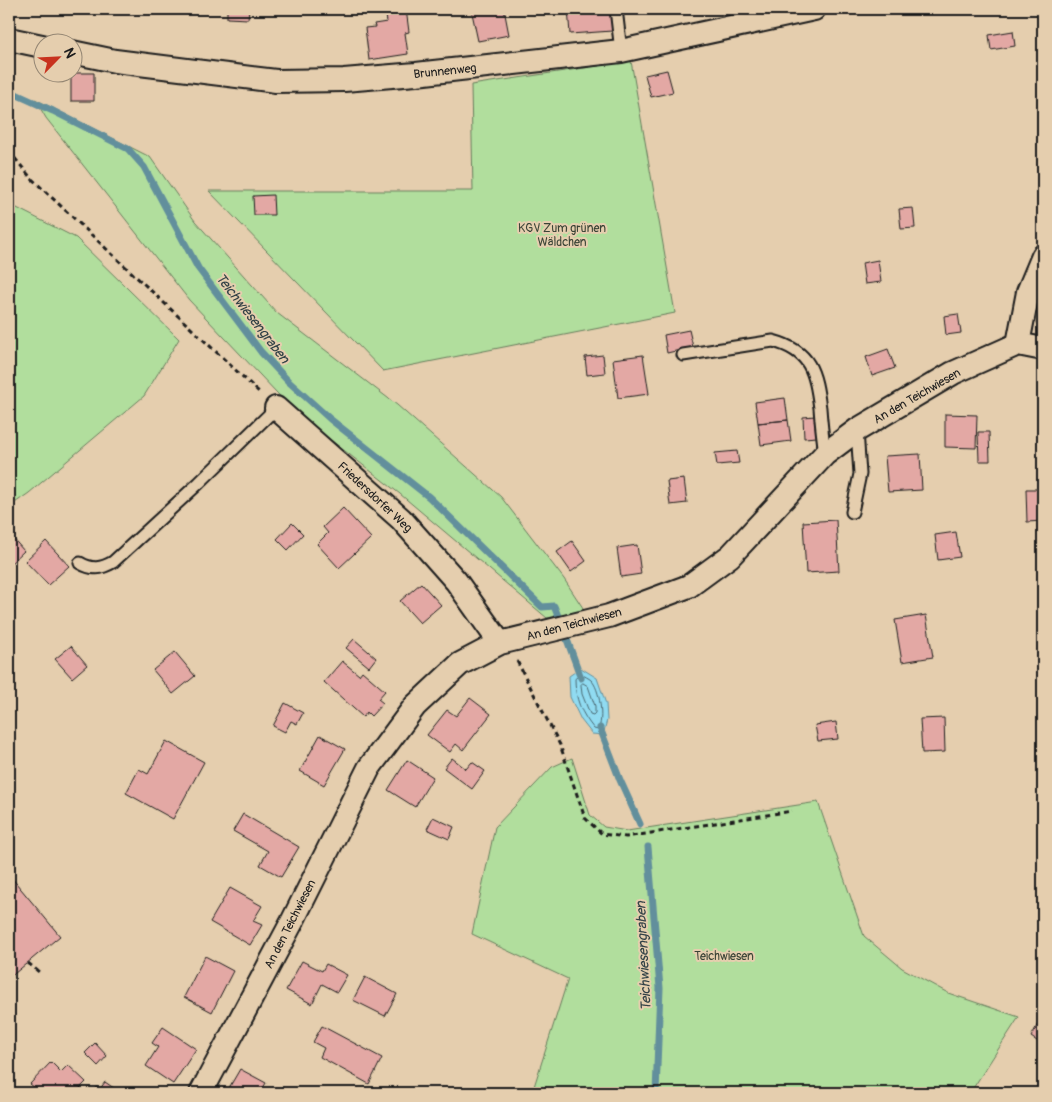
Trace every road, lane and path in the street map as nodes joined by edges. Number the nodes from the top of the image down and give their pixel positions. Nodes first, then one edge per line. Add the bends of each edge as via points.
1 (616, 9) edge
2 (814, 9) edge
3 (9, 39) edge
4 (32, 44) edge
5 (621, 51) junction
6 (82, 54) edge
7 (9, 151) edge
8 (1043, 256) edge
9 (1018, 344) junction
10 (1043, 349) edge
11 (683, 356) dead end
12 (276, 408) junction
13 (858, 430) junction
14 (825, 454) junction
15 (852, 512) dead end
16 (80, 562) dead end
17 (500, 644) junction
18 (792, 812) dead end
19 (28, 963) dead end
20 (39, 972) dead end
21 (201, 1093) edge

1 - 5 lane
2 - 5 street, Brunnenweg
3 - 4 street
5 - 6 street, Brunnenweg via 416,74 279,81
7 - 12 path via 31,178
8 - 9 street via 1028,292
9 - 10 street
9 - 13 street, An den Teichwiesen via 953,373
11 - 14 lane via 773,341 800,354 810,365 816,382
12 - 16 lane via 113,562 96,569
12 - 17 street, Friedersdorfer Weg via 401,519 456,581
13 - 14 street, An den Teichwiesen
13 - 15 lane via 860,474
14 - 17 street, An den Teichwiesen via 730,556 689,586 609,616
17 - 18 path via 518,662 560,745 585,818 602,834 626,837
17 - 21 street, An den Teichwiesen via 460,664 414,706 369,768
19 - 20 path

